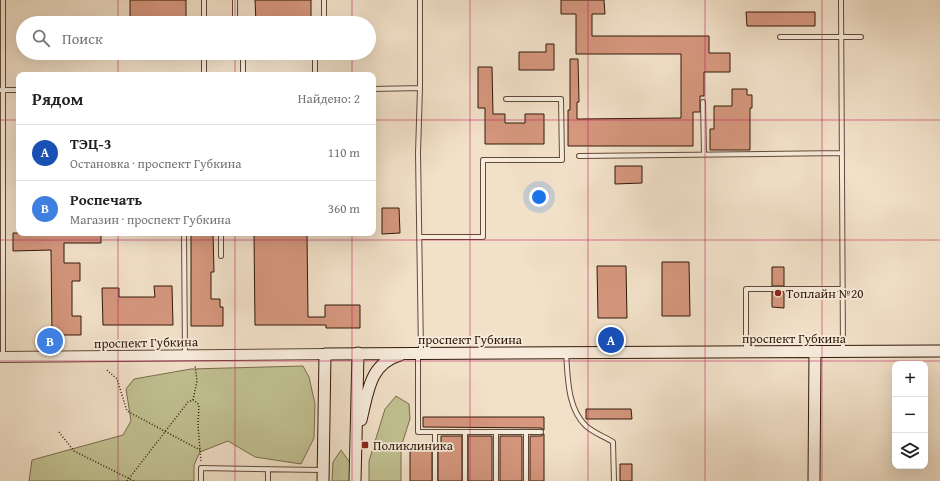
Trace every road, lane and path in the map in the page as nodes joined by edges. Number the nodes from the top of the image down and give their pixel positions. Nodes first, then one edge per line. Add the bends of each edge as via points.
1 (3, 0) edge
2 (204, 0) edge
3 (235, 0) edge
4 (324, 0) edge
5 (420, 0) edge
6 (841, 0) edge
7 (204, 16) edge
8 (235, 16) edge
9 (324, 16) edge
10 (780, 37) dead end
11 (841, 37) junction
12 (861, 37) dead end
13 (204, 60) edge
14 (243, 60) edge
15 (315, 60) edge
16 (204, 72) edge
17 (243, 72) edge
18 (315, 72) edge
19 (376, 88) edge
20 (420, 88) junction
21 (2, 90) edge
22 (16, 90) edge
23 (506, 99) dead end
24 (703, 102) dead end
25 (842, 153) junction
26 (704, 154) junction
27 (579, 156) dead end
28 (184, 236) edge
29 (221, 236) edge
30 (420, 238) junction
31 (221, 256) dead end
32 (2, 263) edge
33 (843, 289) junction
34 (815, 351) junction
35 (843, 351) junction
36 (940, 351) edge
37 (746, 352) junction
38 (358, 353) junction
39 (416, 353) junction
40 (566, 353) junction
41 (324, 354) junction
42 (190, 355) junction
43 (1, 357) edge
44 (107, 370) dead end
45 (193, 400) junction
46 (165, 431) junction
47 (59, 432) dead end
48 (435, 432) junction
49 (465, 432) junction
50 (496, 432) junction
51 (526, 432) junction
52 (541, 432) dead end
53 (356, 438) junction
54 (200, 450) junction
55 (201, 468) junction
56 (268, 469) junction
57 (323, 475) edge
58 (129, 478) junction
59 (127, 481) edge
60 (134, 481) edge
61 (201, 481) edge
62 (268, 481) edge
63 (355, 481) edge
64 (435, 481) edge
65 (466, 481) edge
66 (496, 481) edge
67 (526, 481) edge
68 (614, 481) edge
69 (814, 481) edge

1 - 21 lane
2 - 7 lane
3 - 8 lane
4 - 9 lane
5 - 20 lane
6 - 11 lane
10 - 11 lane
11 - 12 lane
11 - 25 lane
13 - 16 lane
14 - 17 lane
15 - 18 lane
19 - 20 lane
20 - 30 lane
21 - 22 lane
21 - 32 lane
23 - 30 lane via 561,99 562,160 483,160 483,237
24 - 26 lane
25 - 26 lane
25 - 33 lane
26 - 27 lane
28 - 42 lane
29 - 31 lane
30 - 39 lane
32 - 43 lane
33 - 35 lane
33 - 37 lane via 746,289
34 - 35 main road, проспект Губкина
34 - 37 main road, проспект Губкина
34 - 69 main road
35 - 36 main road, проспект Губкина
37 - 40 main road, проспект Губкина
38 - 39 main road, проспект Губкина
38 - 41 main road, проспект Губкина
38 - 53 main road
39 - 40 main road, проспект Губкина
39 - 48 lane via 418,432
39 - 53 main road via 391,358 378,368
40 - 68 lane via 569,388 575,411 587,426 613,442
41 - 42 street, проспект Губкина
41 - 57 main road
42 - 43 street, проспект Губкина
42 - 45 path via 197,381
44 - 46 path via 117,379 127,411
45 - 46 path via 188,402
45 - 54 path via 199,406
46 - 54 path
46 - 58 path
47 - 58 path via 74,451
48 - 49 lane
48 - 64 lane
49 - 50 lane
49 - 65 lane
50 - 51 lane
50 - 66 lane
51 - 52 lane
51 - 67 lane
53 - 63 main road
54 - 55 path
55 - 56 lane
55 - 61 lane
56 - 57 lane
56 - 62 lane
58 - 59 path
58 - 60 path

